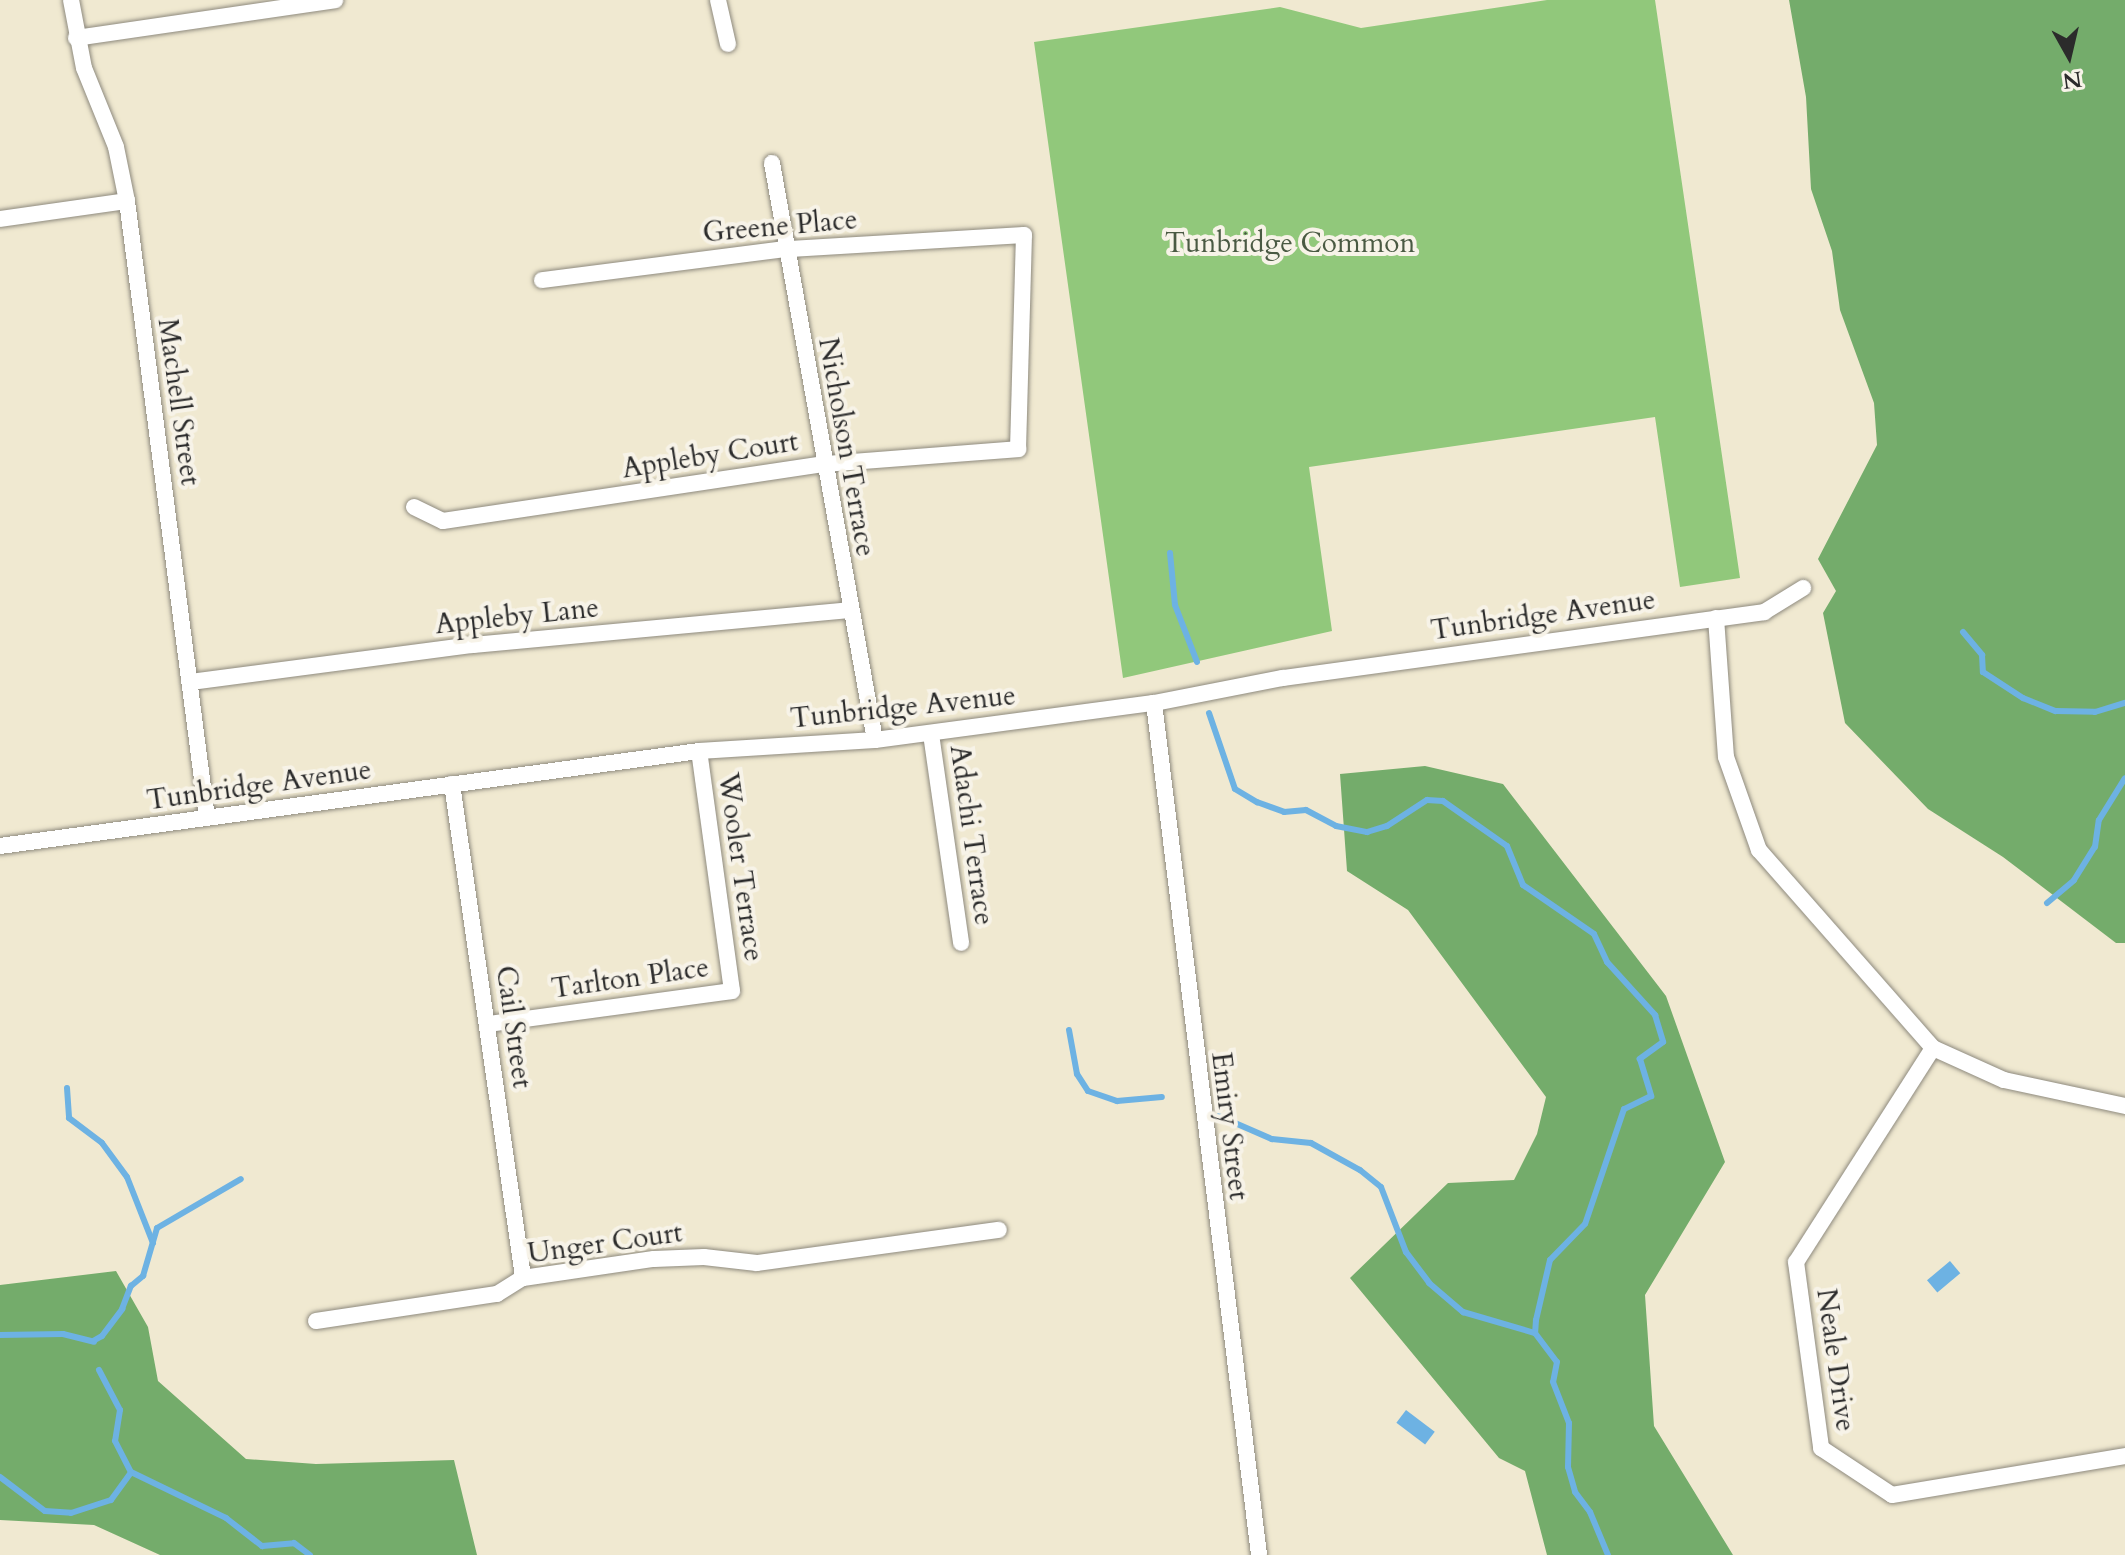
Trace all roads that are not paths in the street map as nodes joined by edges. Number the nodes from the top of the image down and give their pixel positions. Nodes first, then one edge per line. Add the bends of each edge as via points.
1 (71, 0) edge
2 (335, 0) edge
3 (718, 0) edge
4 (76, 38) junction
5 (728, 44) dead end
6 (772, 163) dead end
7 (127, 201) junction
8 (0, 219) edge
9 (785, 249) junction
10 (542, 280) dead end
11 (1018, 449) joint
12 (825, 464) junction
13 (414, 507) dead end
14 (1803, 588) dead end
15 (849, 610) junction
16 (1716, 618) junction
17 (191, 682) junction
18 (1154, 703) junction
19 (931, 734) junction
20 (875, 740) junction
21 (699, 751) junction
22 (452, 784) junction
23 (207, 818) junction
24 (0, 846) edge
25 (961, 943) dead end
26 (732, 991) joint
27 (488, 1024) junction
28 (1933, 1048) junction
29 (2125, 1106) edge
30 (999, 1230) dead end
31 (523, 1278) junction
32 (316, 1321) dead end
33 (2125, 1456) edge
34 (1259, 1555) edge

1 - 4 street, Machell Street
2 - 4 street
3 - 5 street
4 - 7 street, Machell Street via 116,147
6 - 9 street, Nicholson Terrace
7 - 8 street
7 - 17 street, Machell Street
9 - 10 street, Greene Place
9 - 11 street, Greene Place via 1024,235
9 - 12 street, Nicholson Terrace
11 - 12 street, Appleby Court
12 - 13 street, Appleby Court via 443,521
12 - 15 street, Nicholson Terrace
14 - 16 street, Tunbridge Avenue via 1764,612
15 - 17 street, Appleby Lane via 473,645
15 - 20 street, Nicholson Terrace
16 - 18 street, Tunbridge Avenue via 1283,678
16 - 28 street via 1726,757 1759,850
17 - 23 street, Machell Street
18 - 19 street, Tunbridge Avenue
18 - 34 street, Emiry Street
19 - 20 street, Tunbridge Avenue
19 - 25 street, Adachi Terrace
20 - 21 street, Tunbridge Avenue
21 - 22 street, Tunbridge Avenue
21 - 26 street, Wooler Terrace
22 - 23 street, Tunbridge Avenue
22 - 27 street, Cail Street
23 - 24 street, Tunbridge Avenue
26 - 27 street, Tarlton Place
27 - 31 street, Cail Street
28 - 29 street via 2004,1080
28 - 33 street, Neale Drive via 1796,1262 1821,1448 1892,1495
30 - 31 street, Unger Court via 757,1263 654,1259
31 - 32 street, Unger Court via 497,1294

